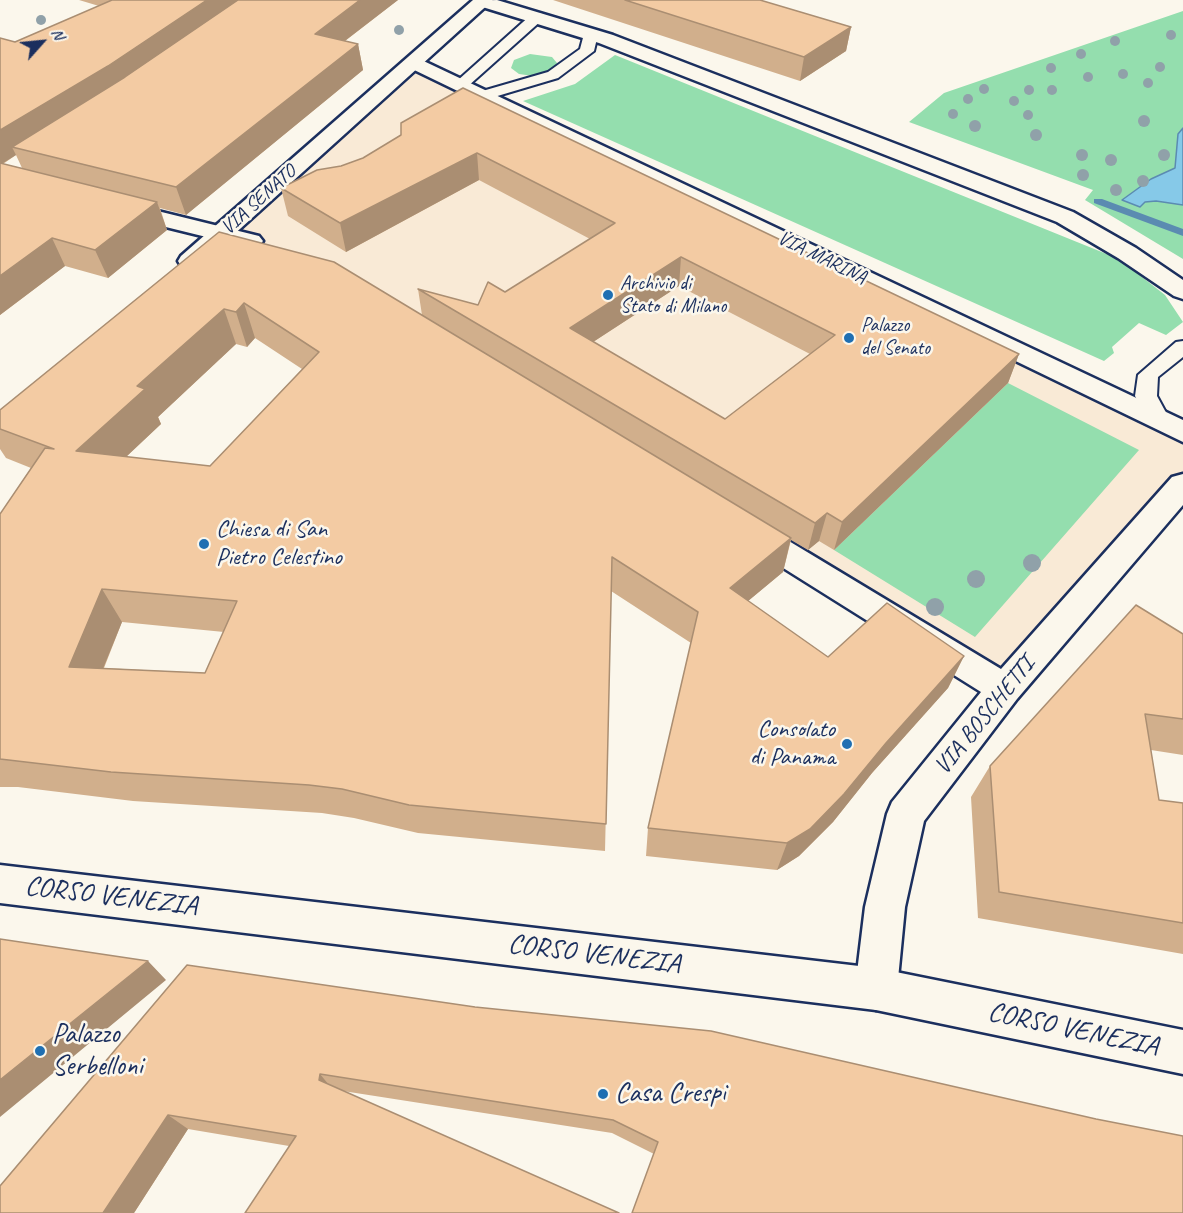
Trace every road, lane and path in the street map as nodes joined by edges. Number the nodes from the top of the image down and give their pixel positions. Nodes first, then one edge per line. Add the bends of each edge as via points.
1 (483, 1) edge
2 (537, 17) junction
3 (591, 34) junction
4 (414, 62) junction
5 (462, 84) junction
6 (484, 95) junction
7 (105, 205) edge
8 (210, 233) junction
9 (275, 249) edge
10 (168, 279) edge
11 (1183, 291) edge
12 (1183, 347) edge
13 (1171, 426) edge
14 (1183, 484) edge
15 (728, 519) edge
16 (1005, 688) junction
17 (0, 884) edge
18 (876, 989) junction
19 (1183, 1052) edge

1 - 2 street
1 - 4 street, VIA SENATO
2 - 3 street
2 - 5 lane
3 - 6 lane via 587,51 553,75
3 - 11 street via 1065,217
4 - 5 street, VIA MARINA
4 - 8 street, VIA SENATO
5 - 6 street, VIA MARINA
6 - 13 street, VIA MARINA
7 - 8 street
8 - 9 street
8 - 10 street, VIA SENATO
12 - 13 lane, VIA MARINA via 1148,375 1146,396
14 - 16 street, VIA BOSCHETTI
15 - 16 street
16 - 18 street, VIA BOSCHETTI via 906,814 885,907
17 - 18 street, CORSO VENEZIA
18 - 19 street, CORSO VENEZIA

